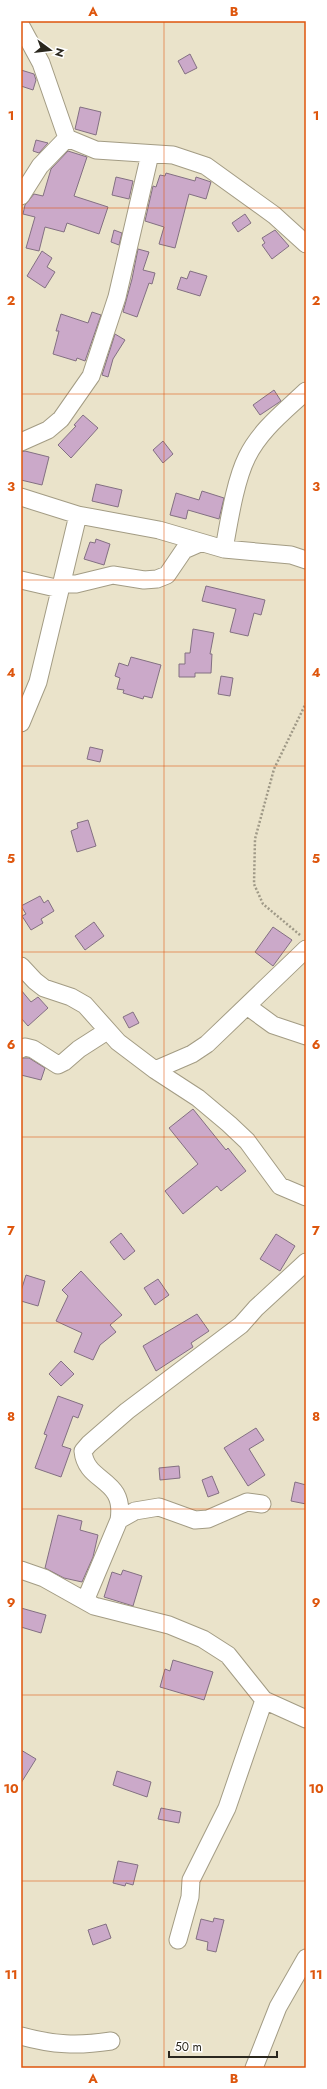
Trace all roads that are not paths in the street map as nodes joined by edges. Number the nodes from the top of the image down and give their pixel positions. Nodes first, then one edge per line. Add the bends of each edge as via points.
1 (21, 26) edge
2 (67, 138) junction
3 (150, 154) junction
4 (21, 196) edge
5 (306, 244) edge
6 (306, 391) edge
7 (21, 442) edge
8 (21, 497) edge
9 (78, 515) junction
10 (200, 544) junction
11 (224, 549) junction
12 (306, 560) edge
13 (21, 580) edge
14 (61, 586) junction
15 (21, 723) edge
16 (303, 942) edge
17 (21, 966) edge
18 (247, 1006) junction
19 (107, 1031) junction
20 (306, 1036) edge
21 (21, 1049) edge
22 (155, 1070) junction
23 (306, 1197) edge
24 (306, 1262) edge
25 (262, 1504) dead end
26 (119, 1520) junction
27 (21, 1570) edge
28 (85, 1601) junction
29 (264, 1700) junction
30 (306, 1719) edge
31 (178, 1940) dead end
32 (306, 1958) edge
33 (21, 2036) edge
34 (111, 2041) dead end
35 (254, 2068) edge

1 - 2 street via 41,63
2 - 3 street via 96,150
2 - 4 street via 40,166
3 - 5 street via 179,157 206,166 274,215
3 - 7 street via 117,297 91,376 60,419 48,430
6 - 11 street via 265,430 246,457
8 - 9 street
9 - 10 street via 159,530
9 - 14 street
10 - 11 street
10 - 14 street via 184,550 166,575 157,579 144,580 113,575
11 - 12 street via 291,555
13 - 14 street
14 - 15 street via 38,682
16 - 18 street
17 - 19 street via 44,988 71,997 85,1005
18 - 20 street via 273,1025
18 - 22 street via 207,1044 192,1054
19 - 21 street via 58,1065 33,1050 25,1047
19 - 22 street
22 - 23 street via 198,1098 229,1124 247,1142 280,1186
24 - 26 street via 241,1325 127,1411 83,1451 89,1467 116,1493 121,1507
25 - 26 street via 247,1502 208,1519 195,1520 159,1507 135,1512
26 - 28 street
27 - 28 street via 44,1578
28 - 29 street via 94,1606 169,1625 203,1639 228,1655
29 - 30 street
29 - 31 street via 227,1808 191,1880 190,1897
32 - 35 street via 278,2007
33 - 34 street via 47,2043 84,2045

